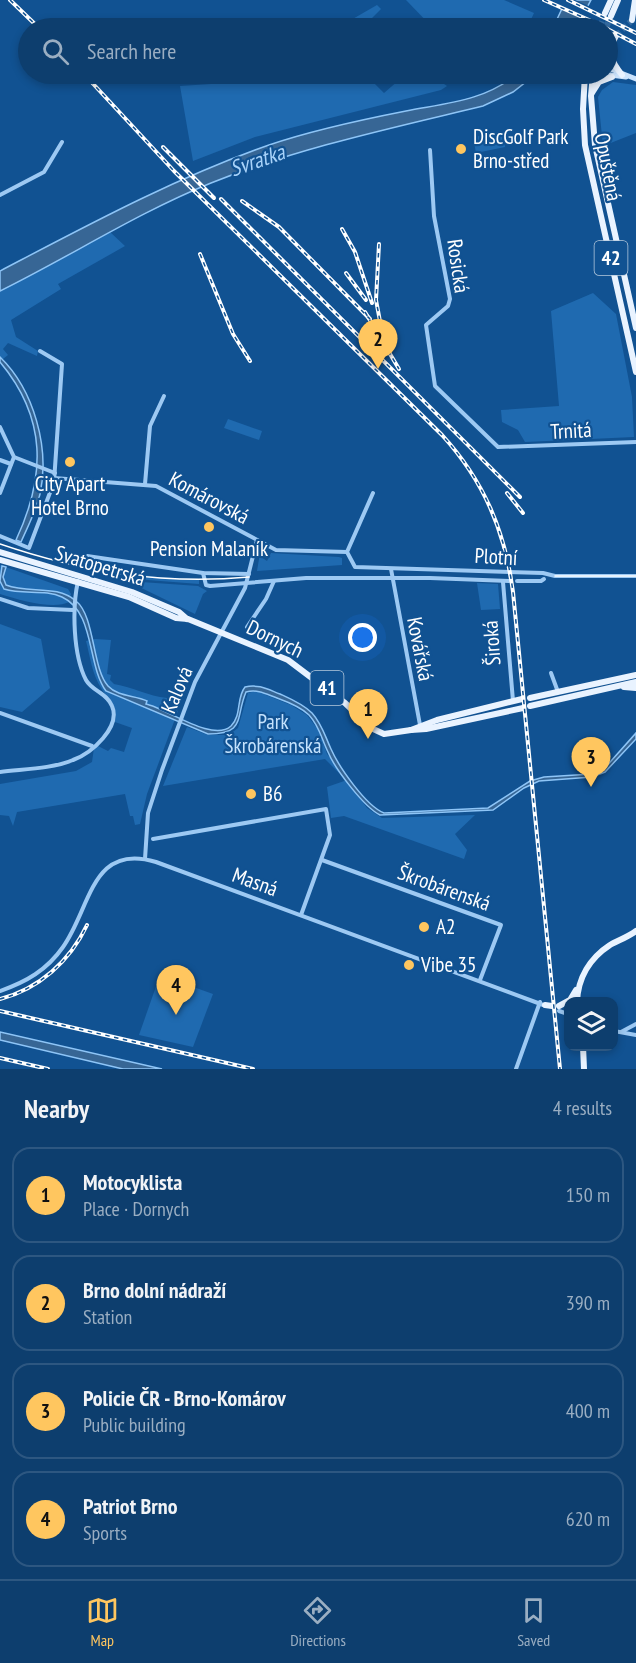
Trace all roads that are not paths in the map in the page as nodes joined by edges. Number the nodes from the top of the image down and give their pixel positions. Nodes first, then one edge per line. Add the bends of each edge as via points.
1 (611, 0) edge
2 (618, 0) edge
3 (635, 0) edge
4 (634, 18) edge
5 (618, 67) edge
6 (618, 73) edge
7 (625, 76) junction
8 (618, 77) edge
9 (636, 79) edge
10 (584, 84) edge
11 (592, 84) edge
12 (598, 84) edge
13 (591, 96) junction
14 (62, 142) dead end
15 (430, 150) dead end
16 (0, 195) edge
17 (636, 328) edge
18 (40, 351) dead end
19 (636, 372) edge
20 (164, 396) dead end
21 (0, 427) edge
22 (636, 442) edge
23 (508, 449) joint
24 (14, 457) junction
25 (0, 460) edge
26 (11, 464) junction
27 (55, 476) junction
28 (145, 484) junction
29 (0, 493) edge
30 (373, 493) dead end
31 (0, 536) edge
32 (257, 540) junction
33 (0, 552) edge
34 (347, 552) junction
35 (87, 556) dead end
36 (0, 560) edge
37 (391, 569) junction
38 (203, 573) junction
39 (249, 574) junction
40 (636, 576) edge
41 (391, 578) junction
42 (544, 579) dead end
43 (78, 580) junction
44 (274, 581) junction
45 (509, 581) dead end
46 (517, 581) dead end
47 (503, 582) junction
48 (247, 583) junction
49 (110, 592) joint
50 (0, 599) edge
51 (73, 609) junction
52 (188, 619) junction
53 (247, 627) dead end
54 (222, 632) junction
55 (551, 673) dead end
56 (634, 674) edge
57 (636, 682) edge
58 (621, 687) junction
59 (636, 688) edge
60 (558, 692) junction
61 (513, 701) junction
62 (531, 706) dead end
63 (523, 708) dead end
64 (0, 713) edge
65 (420, 725) junction
66 (411, 730) junction
67 (93, 746) junction
68 (0, 772) edge
69 (153, 839) dead end
70 (145, 859) junction
71 (322, 860) junction
72 (301, 915) junction
73 (636, 931) edge
74 (480, 980) junction
75 (579, 984) junction
76 (0, 991) edge
77 (578, 997) edge
78 (551, 1006) junction
79 (564, 1012) edge
80 (636, 1024) edge
81 (620, 1032) joint
82 (636, 1035) edge
83 (583, 1051) edge
84 (516, 1069) edge
85 (584, 1069) edge

1 - 2 main road via 608,15
3 - 4 main road
5 - 7 main road
6 - 7 main road
7 - 8 main road
7 - 9 main road
10 - 19 main road, Opuštěná / 42 via 585,140
11 - 13 main road, Opuštěná / 42
12 - 13 main road
13 - 17 main road, Opuštěná / 42 via 595,145
14 - 16 street via 44,172
15 - 23 street, Rosická via 434,216 450,299 426,325 435,386 494,445
18 - 27 street via 62,364
20 - 28 street via 150,426
21 - 24 street
22 - 23 street, Trnitá
24 - 26 street
24 - 27 street, Komárovská
25 - 26 street
26 - 29 street
27 - 28 street, Komárovská
27 - 31 street via 29,548
28 - 32 street, Komárovská via 156,486
30 - 34 street
32 - 34 street, Komárovská via 279,550
32 - 39 street, Kalová
33 - 43 main road, Svatopetrská / 41
34 - 37 street, Plotní via 355,567
35 - 38 street, Svatopetrská
36 - 43 main road, Svatopetrská / 41
37 - 40 street, Plotní
37 - 41 street, Kovářská
38 - 39 street
38 - 48 street, Svatopetrská via 208,586
39 - 48 street, Kalová
41 - 44 street, Plotní
41 - 47 street, Plotní
41 - 65 street, Kovářská
42 - 46 street, Plotní
43 - 49 main road, Svatopetrská / 41
43 - 51 street
43 - 52 main road, Svatopetrská / 41 via 140,594
44 - 48 street, Svatopetrská
44 - 53 street
45 - 47 street, Plotní
47 - 61 street, Široká
48 - 54 street, Kalová
49 - 52 main road, Dornych / 41
50 - 51 street via 28,608
51 - 67 street via 86,680 108,698 115,715 108,733
52 - 54 main road, Dornych / 41
54 - 66 main road, Dornych / 41 via 288,660 377,731 388,734
54 - 70 street, Kalová via 202,667 149,807
55 - 60 street
56 - 60 main road, Dornych / 41
57 - 58 main road
58 - 59 main road
58 - 62 main road
60 - 61 main road, Dornych / 41
61 - 65 main road, Dornych / 41
63 - 66 main road, Dornych / 41
64 - 67 street
65 - 66 main road, Dornych / 41
67 - 68 street via 73,761
69 - 71 street via 326,809 330,835
70 - 72 street, Masná
70 - 76 street, Masná via 129,857 109,865 90,891 73,931 54,958 31,978
71 - 72 street
71 - 74 street, Škrobárenská via 501,925
72 - 74 street, Masná
73 - 75 main road via 593,959
74 - 78 street, Masná
75 - 77 main road
75 - 78 main road via 570,1000
78 - 79 street, Masná
78 - 84 street
80 - 81 street
81 - 82 street
83 - 85 main road

